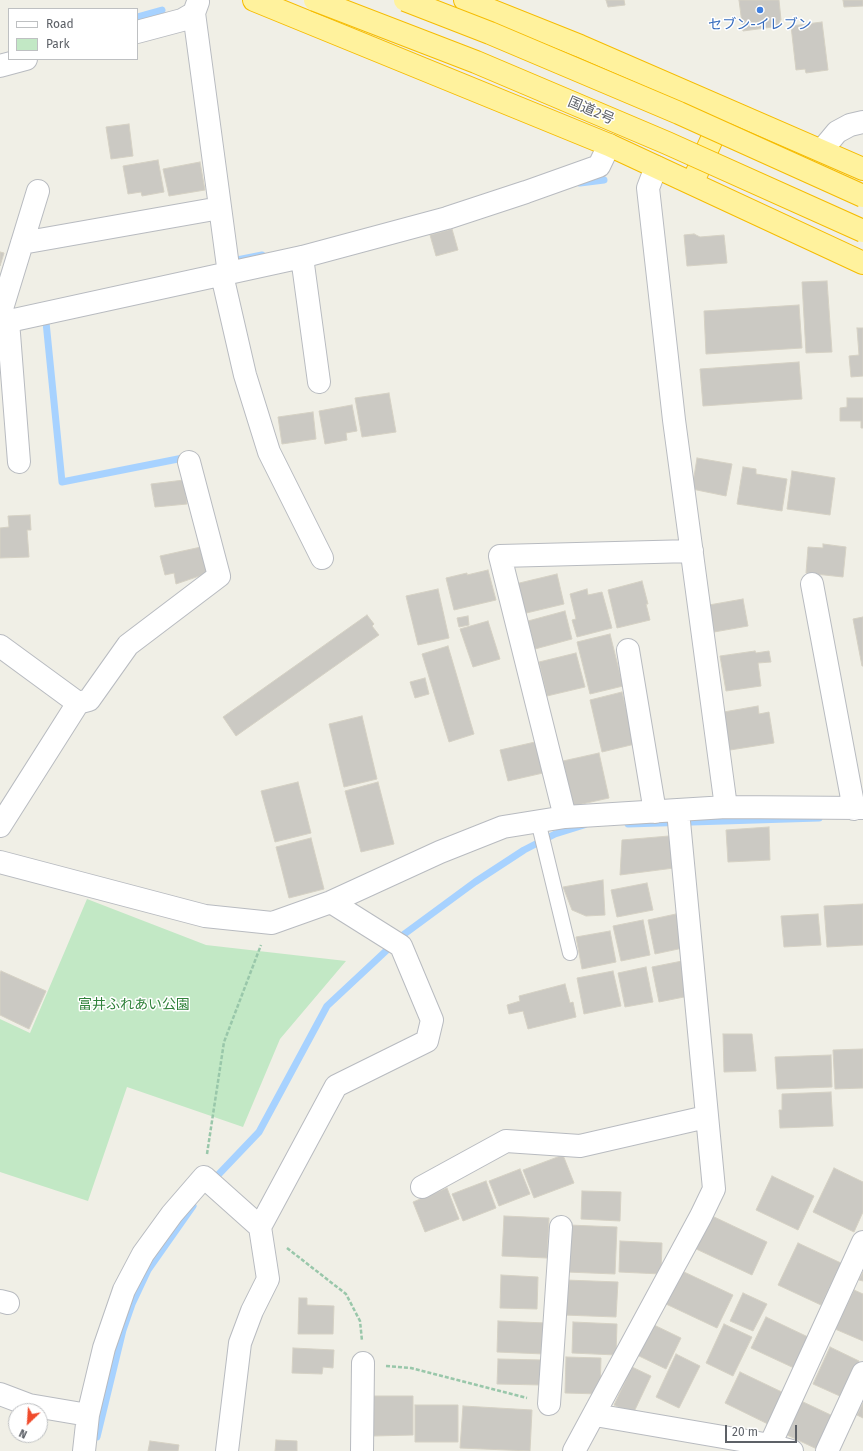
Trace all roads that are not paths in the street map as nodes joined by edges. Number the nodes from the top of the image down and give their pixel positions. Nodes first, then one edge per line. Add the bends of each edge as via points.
1 (254, 0) edge
2 (315, 0) edge
3 (405, 0) edge
4 (466, 0) edge
5 (196, 6) edge
6 (138, 32) edge
7 (22, 60) edge
8 (0, 66) edge
9 (726, 108) junction
10 (863, 122) edge
11 (609, 145) junction
12 (822, 150) junction
13 (656, 167) junction
14 (863, 169) edge
15 (692, 184) junction
16 (38, 191) dead end
17 (863, 196) edge
18 (220, 208) junction
19 (863, 231) edge
20 (22, 243) junction
21 (302, 257) junction
22 (863, 263) edge
23 (225, 274) junction
24 (3, 320) edge
25 (319, 382) dead end
26 (19, 462) dead end
27 (189, 462) dead end
28 (692, 552) junction
29 (322, 558) dead end
30 (812, 584) dead end
31 (0, 646) edge
32 (628, 650) dead end
33 (78, 703) junction
34 (726, 807) junction
35 (858, 808) edge
36 (655, 812) junction
37 (678, 812) junction
38 (566, 817) junction
39 (538, 822) junction
40 (0, 826) edge
41 (0, 862) edge
42 (331, 902) junction
43 (570, 953) dead end
44 (706, 1117) junction
45 (422, 1187) dead end
46 (260, 1227) junction
47 (561, 1227) dead end
48 (863, 1242) edge
49 (364, 1363) road end
50 (863, 1373) edge
51 (0, 1394) edge
52 (549, 1404) road end
53 (88, 1415) junction
54 (595, 1415) junction
55 (770, 1445) junction
56 (84, 1451) edge
57 (227, 1451) edge
58 (362, 1451) edge
59 (574, 1451) edge
60 (792, 1451) edge
61 (828, 1451) edge

1 - 11 highway
2 - 19 highway, 国道2号, bridge via 476,62 667,143
3 - 17 highway, bridge via 679,113
4 - 9 highway
5 - 6 street via 182,20
5 - 18 street
7 - 8 street
9 - 12 highway
9 - 15 highway
10 - 12 street via 837,132
11 - 13 highway
11 - 21 street via 599,166 447,218
12 - 14 highway
13 - 15 highway
13 - 28 street via 648,188 674,420
15 - 22 highway
16 - 20 street
18 - 20 street
18 - 23 street
20 - 24 street
21 - 23 street
21 - 25 street
23 - 24 street
23 - 29 street via 245,375 269,452
24 - 26 street
27 - 33 street via 219,576 128,645 89,700
28 - 34 street
28 - 38 street via 500,556
30 - 35 street
31 - 33 street
32 - 36 street
33 - 40 street
34 - 35 street
34 - 37 street
36 - 37 street
36 - 38 street
37 - 44 street
38 - 39 street
39 - 42 street via 503,827 440,852
39 - 43 lane
41 - 42 street via 205,916 272,923
42 - 46 street via 395,942 432,1020 427,1041 336,1086
44 - 45 street via 580,1146 506,1141
44 - 54 street via 714,1189
46 - 53 street via 204,1177 172,1214 143,1254 124,1290 104,1348
46 - 57 street via 268,1279 240,1342
47 - 52 street
48 - 55 street
49 - 58 street
50 - 61 street
51 - 53 street via 29,1405
53 - 56 street
54 - 55 street
54 - 59 street
55 - 60 street

